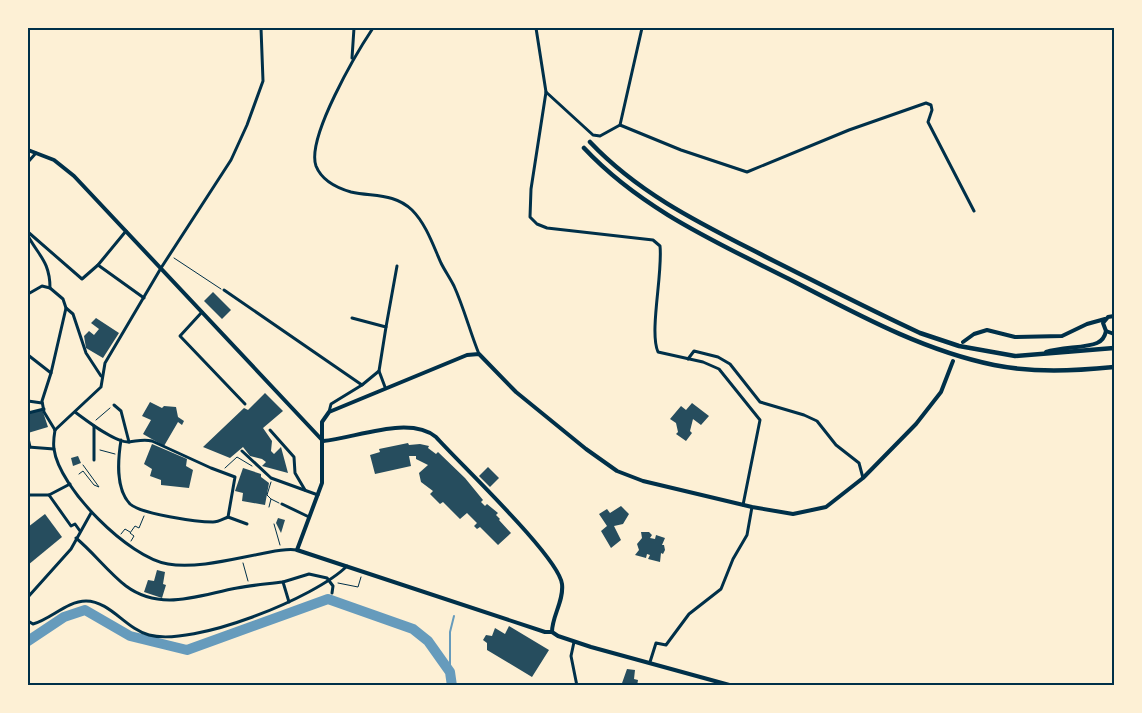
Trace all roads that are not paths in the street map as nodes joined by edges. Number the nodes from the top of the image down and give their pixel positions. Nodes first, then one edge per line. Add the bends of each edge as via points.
1 (261, 28) edge
2 (354, 28) edge
3 (373, 28) edge
4 (536, 28) edge
5 (642, 28) edge
6 (352, 61) junction
7 (546, 92) junction
8 (620, 125) junction
9 (590, 142) dead end
10 (584, 148) dead end
11 (28, 150) edge
12 (37, 153) junction
13 (28, 162) edge
14 (974, 211) dead end
15 (126, 231) junction
16 (28, 232) edge
17 (28, 236) edge
18 (98, 265) junction
19 (397, 266) dead end
20 (161, 268) junction
21 (50, 288) junction
22 (224, 290) road end
23 (28, 294) edge
24 (144, 298) junction
25 (66, 308) junction
26 (202, 312) junction
27 (1114, 316) edge
28 (352, 318) dead end
29 (1105, 319) junction
30 (386, 328) junction
31 (1106, 331) junction
32 (1114, 334) edge
33 (963, 342) dead end
34 (1114, 348) edge
35 (479, 354) junction
36 (28, 355) edge
37 (1038, 355) junction
38 (688, 359) junction
39 (953, 361) dead end
40 (1114, 367) edge
41 (379, 371) junction
42 (52, 373) junction
43 (101, 377) junction
44 (362, 385) junction
45 (385, 387) junction
46 (28, 400) edge
47 (42, 403) junction
48 (245, 404) dead end
49 (114, 405) road end
50 (44, 409) junction
51 (74, 412) junction
52 (328, 412) junction
53 (28, 413) edge
54 (94, 426) junction
55 (55, 430) junction
56 (270, 430) dead end
57 (28, 438) edge
58 (121, 440) junction
59 (129, 442) junction
60 (323, 442) junction
61 (29, 447) edge
62 (54, 449) junction
63 (242, 452) dead end
64 (94, 460) dead end
65 (863, 478) junction
66 (70, 484) junction
67 (305, 491) junction
68 (28, 494) edge
69 (49, 495) junction
70 (319, 495) junction
71 (282, 504) road end
72 (743, 505) junction
73 (752, 507) junction
74 (91, 513) junction
75 (309, 517) junction
76 (228, 518) junction
77 (247, 524) dead end
78 (80, 531) junction
79 (76, 538) junction
80 (297, 550) junction
81 (347, 566) junction
82 (283, 582) junction
83 (332, 593) dead end
84 (28, 597) edge
85 (289, 602) junction
86 (28, 621) edge
87 (552, 632) junction
88 (574, 642) junction
89 (650, 662) junction
90 (577, 686) edge
91 (733, 686) edge

1 - 20 street via 263,81 247,126 231,160
2 - 6 street
3 - 6 street
4 - 7 street
5 - 8 street
6 - 35 street via 324,119 315,164 321,176 331,184 352,192 390,196 412,210 425,227 454,286
7 - 8 street via 593,135 600,136
7 - 38 street via 530,216 536,224 547,228 653,240 660,246 654,343 658,352
8 - 14 street via 747,172 849,130 926,103 932,110 928,122
9 - 37 main road via 612,166 676,210 886,318 959,346 1015,356
10 - 40 main road via 609,174 672,218 908,338 950,354 1020,369 1052,372
11 - 12 street
12 - 13 street
12 - 15 street via 54,160 74,176
15 - 18 street
15 - 20 street
16 - 18 street via 82,279
17 - 21 street via 45,259
18 - 24 street
19 - 30 street
20 - 24 street
20 - 26 street
21 - 23 street via 42,286
21 - 25 street via 63,300
22 - 44 street
24 - 43 street via 105,363
25 - 42 street
25 - 43 street via 73,314 86,353
26 - 48 street via 180,336
26 - 60 street
27 - 29 street
28 - 30 street
29 - 31 street
29 - 33 street via 1062,336 1015,337 987,330
30 - 41 street
31 - 32 street
31 - 37 street via 1096,344 1068,346
34 - 37 main road
35 - 45 street via 467,355
35 - 72 street via 516,392 610,467 643,481
36 - 42 street
38 - 65 street via 694,351 718,357 730,364 760,402 817,421 836,445 859,463
38 - 72 street via 719,369 760,420
39 - 65 street via 941,392 916,424
41 - 44 street
41 - 45 street
42 - 47 street
43 - 51 street via 101,387
44 - 52 street via 331,404
45 - 52 street
46 - 47 street
47 - 50 street
49 - 59 street via 121,411
50 - 53 street
50 - 55 street
51 - 54 street
51 - 55 street
52 - 60 street via 322,422
54 - 58 street
54 - 64 street
55 - 62 street
56 - 67 street via 294,458 295,474
57 - 61 street
58 - 59 street
58 - 76 street via 119,475 124,495 131,505 174,517 215,522
59 - 76 street via 152,441 235,477
60 - 70 street
60 - 87 street via 403,427 422,428 436,437 556,568 562,591
61 - 62 street
62 - 66 street
63 - 67 street via 271,478
65 - 73 street via 818,509 793,514
66 - 69 street
66 - 74 street
67 - 70 street
68 - 69 street
69 - 78 street via 71,526 74,524
70 - 75 street
71 - 75 street
72 - 73 street
73 - 89 street via 747,535 721,589 689,614 666,646 656,644
74 - 78 street
74 - 80 street via 128,545 169,565
75 - 80 street
76 - 77 street
78 - 79 street
79 - 82 street via 127,587 146,598 175,601
79 - 84 street via 71,549
80 - 81 street
81 - 85 street via 325,584
81 - 87 street
82 - 83 street via 312,573 325,576 333,586
82 - 85 street
85 - 86 street via 208,631 169,637 148,635 100,604 85,601 38,623
87 - 88 street
88 - 89 street
88 - 90 street via 571,656
89 - 91 street

